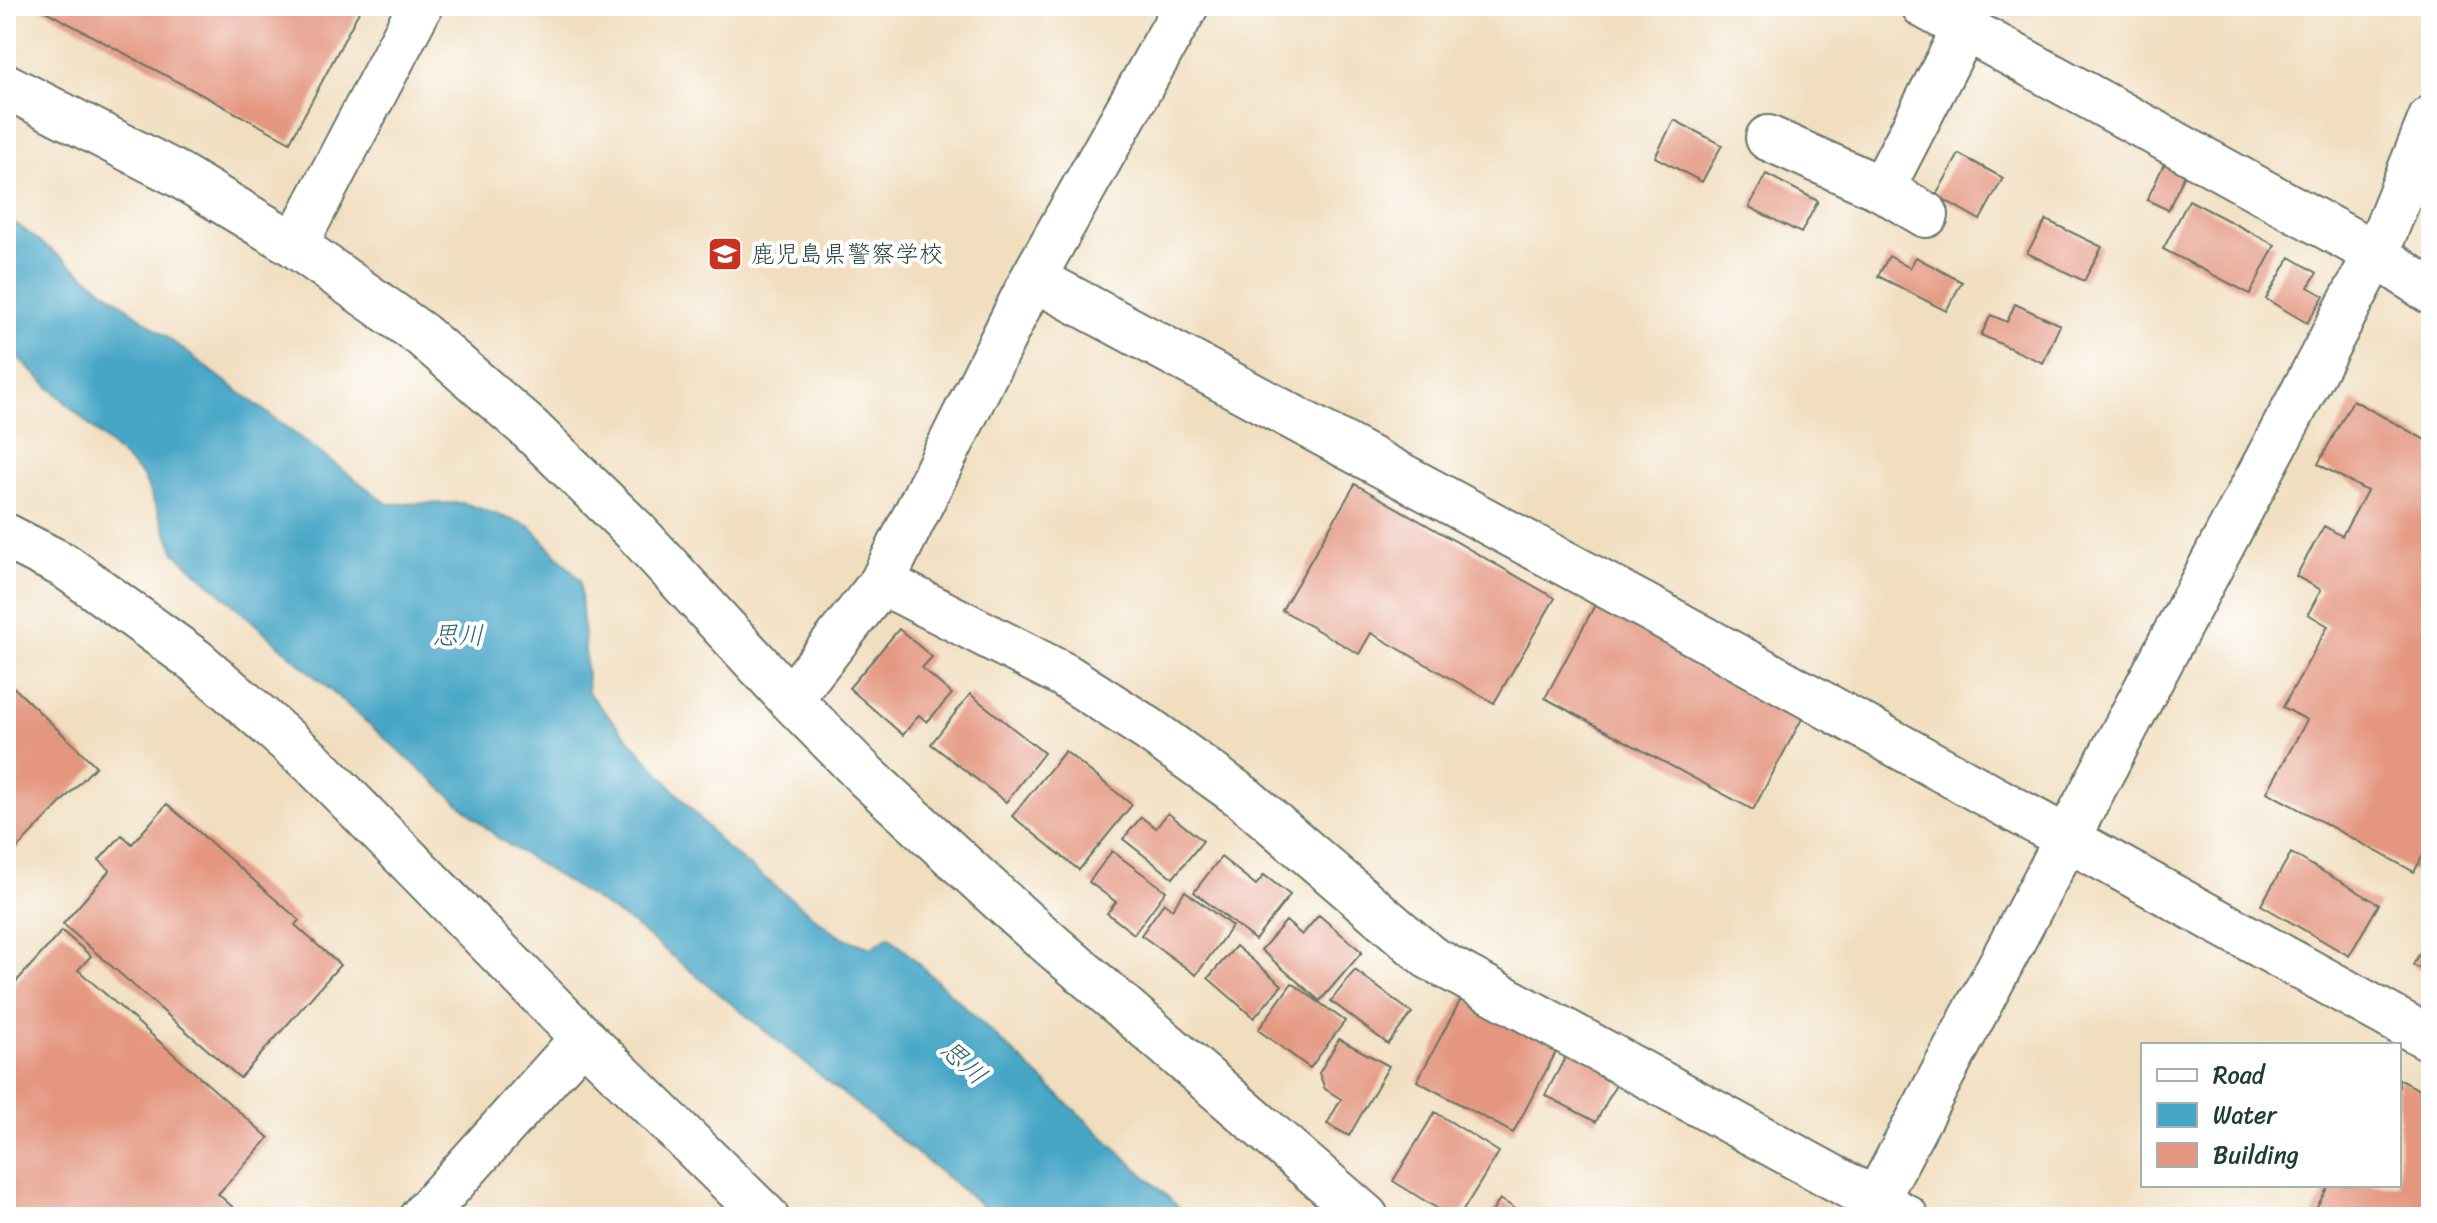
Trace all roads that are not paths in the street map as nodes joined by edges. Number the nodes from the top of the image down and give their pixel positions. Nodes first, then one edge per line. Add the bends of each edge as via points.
1 (420, 6) edge
2 (1186, 6) edge
3 (1924, 6) edge
4 (1965, 28) junction
5 (6, 86) edge
6 (2431, 118) edge
7 (1768, 138) dead end
8 (1882, 189) junction
9 (1926, 215) dead end
10 (295, 245) junction
11 (2376, 254) junction
12 (1033, 278) junction
13 (2431, 292) edge
14 (6, 536) edge
15 (882, 582) junction
16 (790, 699) junction
17 (2067, 840) junction
18 (583, 1038) junction
19 (2431, 1039) edge
20 (1883, 1212) edge
21 (422, 1217) edge
22 (766, 1217) edge
23 (1366, 1217) edge

1 - 10 street
2 - 12 street
3 - 4 street
4 - 8 street
4 - 11 street
5 - 10 street via 179,175
6 - 11 street
7 - 8 street
8 - 9 street
10 - 16 street via 422,335 529,428 635,531
11 - 13 street
11 - 17 street
12 - 15 street
12 - 17 street
14 - 18 street via 65,566 196,661 290,742
15 - 16 street
15 - 20 street via 1064,675 1148,729 1244,798 1429,957
16 - 23 street via 1025,922
17 - 19 street
17 - 20 street
18 - 21 street
18 - 22 street

